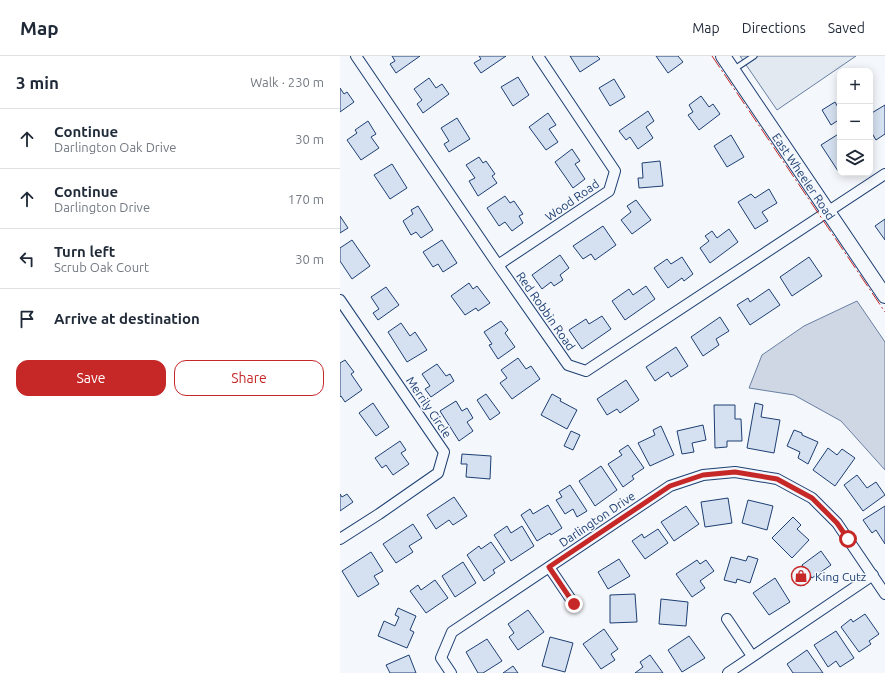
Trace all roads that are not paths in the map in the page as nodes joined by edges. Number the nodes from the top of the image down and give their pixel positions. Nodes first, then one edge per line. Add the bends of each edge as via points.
1 (356, 56) edge
2 (538, 56) edge
3 (723, 56) edge
4 (754, 56) edge
5 (732, 70) junction
6 (885, 174) edge
7 (828, 213) junction
8 (498, 266) junction
9 (885, 296) edge
10 (340, 300) edge
11 (340, 539) edge
12 (549, 567) junction
13 (873, 575) junction
14 (885, 594) edge
15 (574, 604) dead end
16 (728, 619) dead end
17 (752, 656) junction
18 (451, 673) edge
19 (728, 673) edge

1 - 8 street, Red Robbin Road
2 - 8 street, Wood Road via 615,171 609,191
3 - 5 street, East Wheeler Road
4 - 5 lane
5 - 7 street, East Wheeler Road
6 - 7 street
7 - 8 street, Red Robbin Road via 586,371 568,365
7 - 9 street, East Wheeler Road
10 - 11 street, Merrily Circle via 444,452 438,473
12 - 13 street, Darlington Drive via 670,486 703,475 735,472 777,479 812,498 837,523
12 - 15 street
12 - 18 street, Darlington Drive via 452,632 441,658
13 - 14 street
13 - 17 street
16 - 17 street
17 - 19 street

